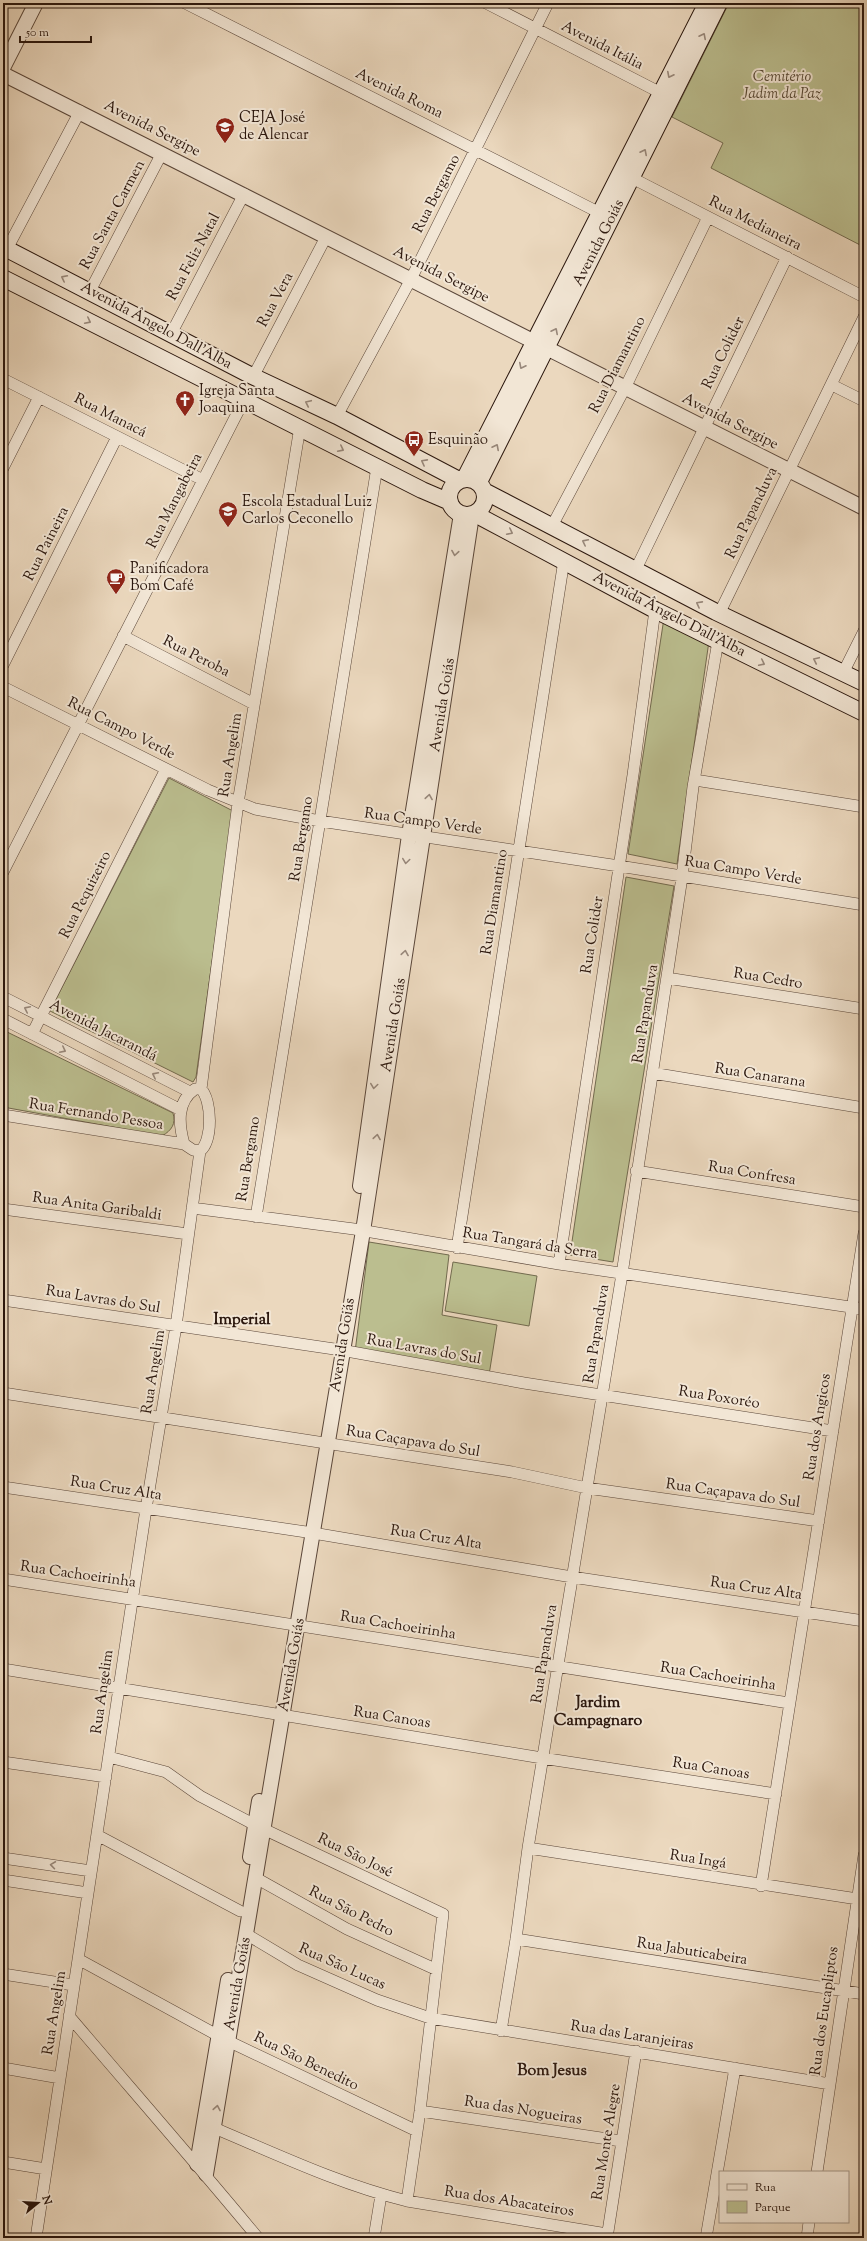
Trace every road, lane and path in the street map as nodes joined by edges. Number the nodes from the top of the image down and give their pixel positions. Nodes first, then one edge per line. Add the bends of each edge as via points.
1 (34, 3) edge
2 (185, 3) edge
3 (486, 3) edge
4 (548, 3) edge
5 (707, 3) edge
6 (719, 3) edge
7 (535, 28) junction
8 (3, 68) edge
9 (3, 74) edge
10 (661, 93) junction
11 (80, 111) junction
12 (476, 148) junction
13 (162, 153) junction
14 (632, 178) junction
15 (244, 194) junction
16 (600, 212) junction
17 (708, 217) junction
18 (326, 237) junction
19 (5, 248) edge
20 (787, 257) junction
21 (3, 278) edge
22 (411, 279) junction
23 (90, 291) junction
24 (864, 297) edge
25 (864, 317) edge
26 (171, 334) junction
27 (540, 345) junction
28 (253, 377) junction
29 (3, 379) edge
30 (832, 385) junction
31 (625, 388) junction
32 (39, 397) junction
33 (244, 400) junction
34 (864, 400) edge
35 (337, 416) junction
36 (300, 428) junction
37 (705, 428) junction
38 (117, 436) junction
39 (376, 467) junction
40 (3, 468) edge
41 (790, 470) junction
42 (203, 480) junction
43 (472, 483) junction
44 (450, 502) junction
45 (864, 508) edge
46 (470, 514) junction
47 (552, 526) junction
48 (564, 560) junction
49 (636, 569) junction
50 (679, 593) junction
51 (655, 610) junction
52 (719, 614) junction
53 (864, 631) edge
54 (124, 636) junction
55 (718, 641) junction
56 (3, 666) edge
57 (843, 673) junction
58 (864, 683) edge
59 (3, 687) edge
60 (254, 704) junction
61 (864, 713) edge
62 (78, 725) junction
63 (166, 769) junction
64 (695, 780) junction
65 (238, 803) junction
66 (864, 808) edge
67 (320, 821) junction
68 (416, 836) junction
69 (518, 851) junction
70 (619, 866) junction
71 (3, 872) edge
72 (682, 877) junction
73 (864, 905) edge
74 (667, 978) junction
75 (3, 997) edge
76 (864, 1009) edge
77 (41, 1016) junction
78 (3, 1019) edge
79 (32, 1034) junction
80 (652, 1073) junction
81 (196, 1090) junction
82 (864, 1108) edge
83 (181, 1110) junction
84 (3, 1115) edge
85 (184, 1144) junction
86 (200, 1151) junction
87 (636, 1171) junction
88 (864, 1207) edge
89 (192, 1208) junction
90 (3, 1209) edge
91 (256, 1217) junction
92 (358, 1230) junction
93 (864, 1233) edge
94 (188, 1234) junction
95 (457, 1248) junction
96 (559, 1264) junction
97 (622, 1274) junction
98 (3, 1300) edge
99 (852, 1307) junction
100 (864, 1309) edge
101 (176, 1326) junction
102 (337, 1350) junction
103 (3, 1393) edge
104 (602, 1395) junction
105 (162, 1417) junction
106 (833, 1431) junction
107 (324, 1444) junction
108 (3, 1487) edge
109 (588, 1488) junction
110 (146, 1509) junction
111 (819, 1521) junction
112 (309, 1533) junction
113 (572, 1577) junction
114 (3, 1579) edge
115 (133, 1598) junction
116 (804, 1611) junction
117 (864, 1621) edge
118 (294, 1624) junction
119 (557, 1666) junction
120 (3, 1669) edge
121 (119, 1687) junction
122 (789, 1703) junction
123 (279, 1714) junction
124 (109, 1757) junction
125 (542, 1758) junction
126 (3, 1762) edge
127 (106, 1777) junction
128 (776, 1794) junction
129 (260, 1826) junction
130 (97, 1836) junction
131 (528, 1848) junction
132 (864, 1855) edge
133 (3, 1858) edge
134 (92, 1871) junction
135 (256, 1878) junction
136 (3, 1880) edge
137 (761, 1886) junction
138 (88, 1893) junction
139 (860, 1899) edge
140 (240, 1911) junction
141 (246, 1934) junction
142 (516, 1939) junction
143 (78, 1958) junction
144 (435, 1969) junction
145 (3, 1974) edge
146 (74, 1985) junction
147 (843, 1991) junction
148 (864, 1994) edge
149 (69, 2016) junction
150 (430, 2018) junction
151 (501, 2031) junction
152 (223, 2038) junction
153 (636, 2051) junction
154 (3, 2068) edge
155 (735, 2068) junction
156 (60, 2078) junction
157 (830, 2084) junction
158 (420, 2111) junction
159 (208, 2126) junction
160 (417, 2131) junction
161 (621, 2141) junction
162 (3, 2162) edge
163 (46, 2169) junction
164 (201, 2169) junction
165 (817, 2171) edge
166 (381, 2195) junction
167 (406, 2201) junction
168 (809, 2223) edge
169 (607, 2236) edge
170 (36, 2238) edge
171 (258, 2238) edge
172 (374, 2238) edge
173 (706, 2238) edge
174 (807, 2238) edge

1 - 8 street
2 - 12 street, Avenida Roma
3 - 7 street, Avenida Itália
4 - 7 street, Rua Bergamo
5 -> 10 main road, Avenida Goiás
14 -> 6 main road, Avenida Goiás
7 - 10 street, Avenida Itália
7 - 12 street, Rua Bergamo
9 - 11 street, Avenida Sergipe
10 - 16 main road, Avenida Goiás
11 - 13 street, Avenida Sergipe
11 - 19 street
12 - 16 street, Avenida Roma
12 - 22 street, Rua Bergamo
13 - 15 street, Avenida Sergipe
13 - 23 street, Rua Santa Carmen
14 - 17 street, Rua Medianeira
27 -> 14 main road, Avenida Goiás
15 - 18 street, Avenida Sergipe
15 - 26 street, Rua Feliz Natal
16 - 27 main road, Avenida Goiás
17 - 20 street, Rua Medianeira
17 - 31 street, Rua Diamantino
18 - 22 street, Avenida Sergipe
18 - 28 street, Rua Vera
23 -> 19 main road, Avenida Ângelo Dall'Alba
20 - 24 street, Rua Medianeira
20 - 37 street, Rua Colider
21 -> 33 main road, Avenida Ângelo Dall'Alba
22 - 27 street, Avenida Sergipe
22 - 35 street, Rua Bergamo
23 - 26 main road, Avenida Ângelo Dall'Alba
25 - 30 street, Rua Papanduva
26 - 28 main road, Avenida Ângelo Dall'Alba
27 - 31 street, Avenida Sergipe
27 - 43 main road, Avenida Goiás
28 - 33 main road via 244,391
35 -> 28 main road, Avenida Ângelo Dall'Alba
29 - 32 street, Rua Manacá
30 - 34 street
30 - 41 street, Rua Papanduva
31 - 37 street, Avenida Sergipe
31 - 47 street, Rua Diamantino
32 - 38 street, Rua Manacá
32 - 40 street
33 - 36 main road, Avenida Ângelo Dall'Alba
33 - 42 street, Rua Mangabeira
43 -> 35 main road, Avenida Ângelo Dall'Alba
36 -> 39 main road, Avenida Ângelo Dall'Alba
36 - 60 street, Rua Angelim
37 - 41 street, Avenida Sergipe
37 - 49 street, Rua Colider
38 - 42 street, Rua Manacá
38 - 56 street, Rua Paineira
39 - 44 main road, Avenida Ângelo Dall'Alba
39 - 67 street, Rua Bergamo
41 - 45 street, Avenida Sergipe
41 - 52 street, Rua Papanduva
42 - 54 street, Rua Mangabeira
43 - 44 main road via 451,488
43 - 46 main road via 484,505
43 - 47 main road, Avenida Ângelo Dall'Alba
44 - 46 main road via 454,509
46 -> 48 main road, Avenida Ângelo Dall'Alba
46 - 68 street, Avenida Goiás
49 -> 47 main road, Avenida Ângelo Dall'Alba
48 - 51 main road, Avenida Ângelo Dall'Alba
48 - 69 street, Rua Diamantino
49 - 50 main road, Avenida Ângelo Dall'Alba
50 - 51 main road via 662,597
52 -> 50 main road, Avenida Ângelo Dall'Alba
51 - 55 main road, Avenida Ângelo Dall'Alba
51 - 70 street, Rua Colider
57 -> 52 main road, Avenida Ângelo Dall'Alba
53 - 57 street
54 - 60 street, Rua Peroba
54 - 62 street, Rua Mangabeira
55 -> 61 main road, Avenida Ângelo Dall'Alba
55 - 64 street, Rua Papanduva
57 - 58 main road, Avenida Ângelo Dall'Alba
59 - 62 street, Rua Campo Verde
60 - 65 street, Rua Angelim
62 - 63 street, Rua Campo Verde
62 - 71 street, Rua Mangabeira
63 - 65 street, Rua Campo Verde
63 - 77 street, Rua Pequizeiro
64 - 66 street
64 - 72 street, Rua Papanduva
65 - 67 street, Rua Campo Verde via 255,809
65 - 81 street, Rua Angelim
67 - 68 street, Rua Campo Verde
67 - 91 street, Rua Bergamo
68 - 69 street, Rua Campo Verde
68 - 92 street, Avenida Goiás
69 - 70 street, Rua Campo Verde
69 - 95 street, Rua Diamantino
70 - 72 street, Rua Campo Verde
70 - 96 street, Rua Colider
72 - 73 street, Rua Campo Verde
72 - 74 street, Rua Papanduva
74 - 76 street, Rua Cedro
74 - 80 street, Rua Papanduva
77 -> 75 street, Avenida Jacarandá
77 - 79 street, Rua Pequizeiro
81 -> 77 street, Avenida Jacarandá
78 - 79 street
79 -> 83 street
80 - 82 street, Rua Canarana
80 - 87 street, Rua Papanduva
81 - 83 street via 184,1099
81 - 86 street, Rua Angelim via 208,1100 209,1112 206,1143
83 - 85 street via 180,1125
84 - 85 street, Rua Fernando Pessoa
85 - 86 street, Rua Fernando Pessoa
86 - 89 street, Rua Angelim
87 - 88 street, Rua Confresa
87 - 97 street, Rua Papanduva
89 - 91 street, Rua Tangará da Serra
89 - 94 street, Rua Angelim
90 - 94 street, Rua Anita Garibaldi
91 - 92 street, Rua Tangará da Serra
92 - 95 street, Rua Tangará da Serra
92 - 102 street, Avenida Goiás
93 - 99 street, Rua dos Angicos
94 - 101 street, Rua Angelim
95 - 96 street, Rua Tangará da Serra
96 - 97 street, Rua Tangará da Serra
97 - 99 street, Rua Tangará da Serra
97 - 104 street, Rua Papanduva
98 - 101 street, Rua Lavras do Sul
99 - 100 street, Rua Tangará da Serra
99 - 106 street, Rua dos Angicos
101 - 102 street, Rua Lavras do Sul
101 - 105 street, Rua Angelim
102 - 104 street, Rua Lavras do Sul
102 - 107 street, Avenida Goiás
103 - 105 street, Rua Caçapava do Sul
104 - 106 street, Rua Poxoréo
104 - 109 street, Rua Papanduva
105 - 107 street, Rua Caçapava do Sul
105 - 110 street, Rua Angelim
106 - 111 street, Rua dos Angicos
107 - 109 street, Rua Caçapava do Sul via 512,1472
107 - 112 street, Avenida Goiás
108 - 110 street, Rua Cruz Alta
109 - 111 street, Rua Caçapava do Sul
109 - 113 street, Rua Papanduva
110 - 112 street, Rua Cruz Alta
110 - 115 street, Rua Angelim
111 - 116 street, Rua dos Angicos
112 - 113 street, Rua Cruz Alta
112 - 118 street, Avenida Goiás
113 - 116 street, Rua Cruz Alta
113 - 119 street, Rua Papanduva
114 - 115 street, Rua Cachoeirinha
115 - 118 street, Rua Cachoeirinha
115 - 121 street, Rua Angelim
116 - 117 street, Rua Cruz Alta
116 - 122 street, Rua dos Angicos
118 - 119 street, Rua Cachoeirinha
118 - 123 street, Avenida Goiás
119 - 122 street, Rua Cachoeirinha
119 - 125 street, Rua Papanduva
120 - 121 street, Rua Canoas
121 - 123 street, Rua Canoas
121 - 124 street, Rua Angelim
122 - 128 street, Rua dos Angicos
123 - 125 street, Rua Canoas
123 - 129 street, Avenida Goiás
124 - 127 street, Rua Angelim
124 - 129 street, Rua São José via 166,1772 200,1796
125 - 128 street, Rua Canoas
125 - 131 street, Rua Papanduva
126 - 127 street
127 - 130 street, Rua Angelim
128 - 137 street, Rua dos Angicos
129 - 135 street, Avenida Goiás
129 - 140 street, Avenida Goiás
129 - 144 street, Rua São José via 443,1914
130 - 134 street, Rua Angelim
130 - 140 street
131 - 137 street, Rua Ingá
131 - 142 street, Rua Papanduva
132 - 139 street, Rua dos Eucapliptos
134 -> 133 street
134 - 138 street, Rua Angelim
135 - 141 street, Avenida Goiás
135 - 144 street, Rua São Pedro via 347,1929
136 - 138 street
137 - 139 street, Rua Ingá
138 - 143 street, Rua Angelim
139 - 147 street, Rua dos Eucapliptos
140 - 152 street, Avenida Goiás
141 - 150 street, Rua São Lucas via 298,1965 377,2000
141 - 152 street, Avenida Goiás
142 - 147 street, Rua Jabuticabeira
142 - 151 street, Rua Papanduva
143 - 146 street, Rua Angelim
143 - 152 street, Rua São Benedito
144 - 150 street
145 - 146 street
146 - 149 street, Rua Angelim
147 - 148 street, Rua Jabuticabeira
147 - 157 street, Rua dos Eucapliptos
149 - 156 street, Rua Angelim
149 - 164 street
150 - 151 street, Rua das Laranjeiras
150 - 158 street
151 - 153 street, Rua das Laranjeiras
152 - 159 street, Avenida Goiás
152 - 160 street, Rua São Benedito
153 - 155 street, Rua das Laranjeiras
153 - 161 street, Rua Monte Alegre
154 - 156 street
155 - 157 street, Rua das Laranjeiras
155 - 173 street
156 - 163 street, Rua Angelim
157 - 165 street, Rua dos Eucapliptos
158 - 160 street
158 - 161 street, Rua das Nogueiras
159 - 164 street, Avenida Goiás
159 - 166 street, Rua dos Abacateiros
160 - 167 street
161 - 169 street, Rua Monte Alegre
162 - 163 street
163 - 170 street, Rua Angelim
164 - 171 street
166 - 167 street, Rua dos Abacateiros
166 - 172 street
167 - 169 street, Rua dos Abacateiros
168 - 174 street

